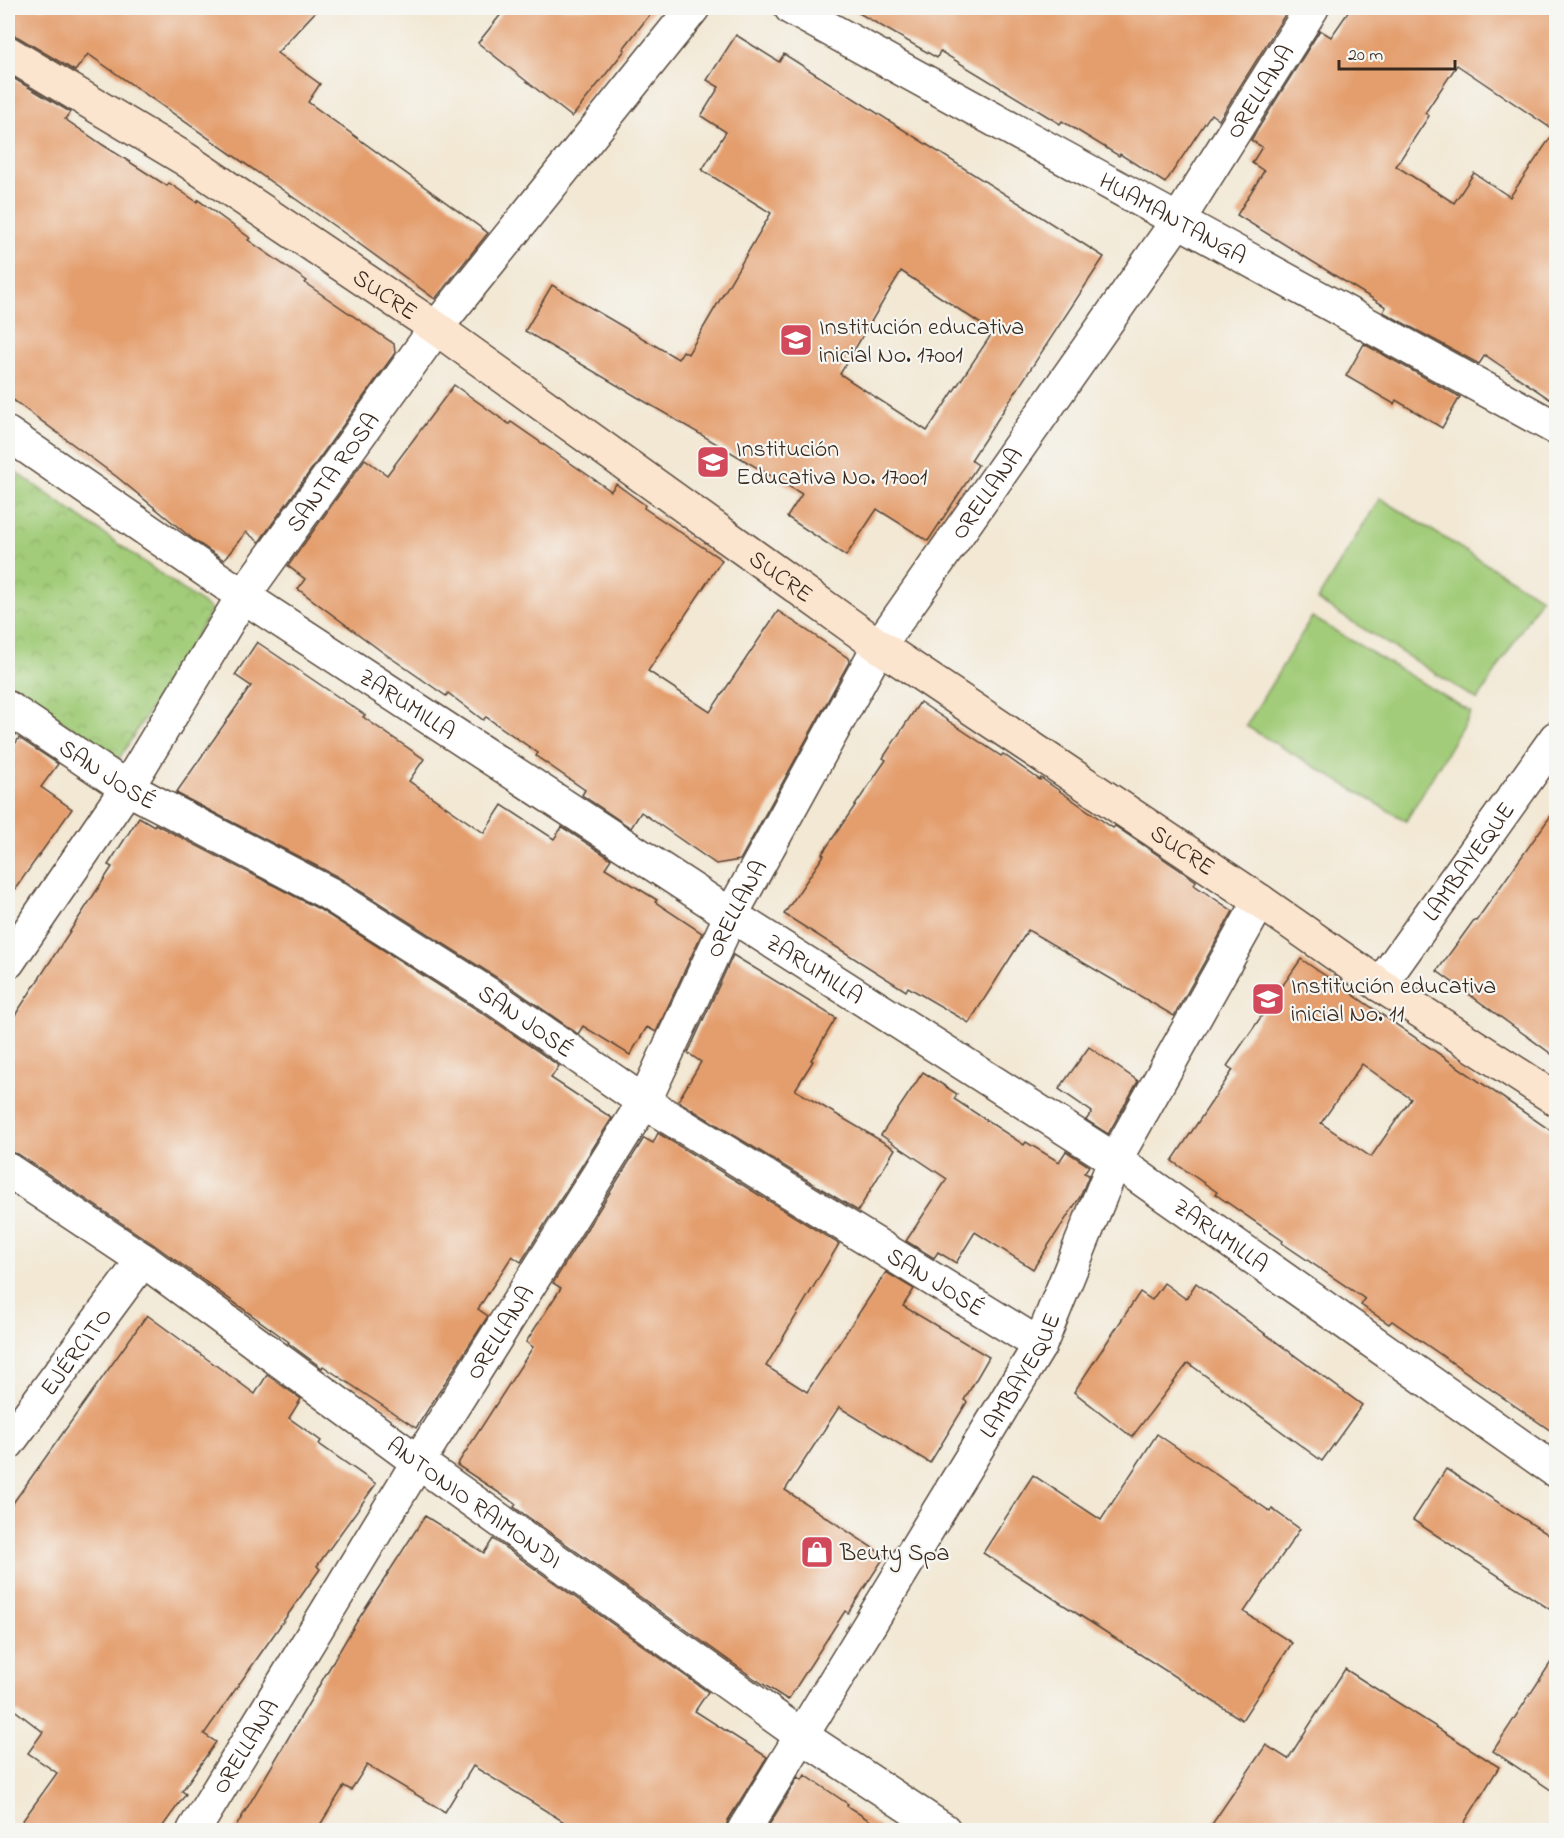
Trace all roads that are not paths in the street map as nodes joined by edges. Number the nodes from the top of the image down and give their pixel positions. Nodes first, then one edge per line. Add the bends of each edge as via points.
1 (693, 8) edge
2 (791, 8) edge
3 (1312, 8) edge
4 (8, 54) edge
5 (1179, 219) junction
6 (436, 328) junction
7 (1557, 428) edge
8 (8, 435) edge
9 (243, 596) junction
10 (879, 646) junction
11 (8, 708) edge
12 (1557, 738) edge
13 (127, 789) junction
14 (1260, 901) junction
15 (731, 915) junction
16 (8, 962) edge
17 (1380, 986) junction
18 (1557, 1099) edge
19 (644, 1102) junction
20 (1115, 1160) junction
21 (8, 1170) edge
22 (143, 1260) junction
23 (1040, 1345) junction
24 (8, 1443) edge
25 (418, 1462) junction
26 (1557, 1471) edge
27 (802, 1736) junction
28 (194, 1830) edge
29 (744, 1830) edge
30 (944, 1830) edge

1 - 6 street, SANTA ROSA
2 - 5 street, HUAMANTANGA
3 - 5 street, ORELLANA
4 - 6 street, SUCRE via 185,159
5 - 7 street, HUAMANTANGA
5 - 10 street, ORELLANA
6 - 9 street, SANTA ROSA
6 - 10 street, SUCRE
8 - 9 street, ZARUMILLA
9 - 13 street, SANTA ROSA
9 - 15 street, ZARUMILLA
10 - 14 street, SUCRE
10 - 15 street, ORELLANA
11 - 13 street, SAN JOSÉ
12 - 17 street, LAMBAYEQUE
13 - 16 street, SANTA ROSA
13 - 19 street, SAN JOSÉ via 328,893 494,998
14 - 17 street, SUCRE
14 - 20 street, LAMBAYEQUE
15 - 19 street, ORELLANA
15 - 20 street, ZARUMILLA
17 - 18 street, SUCRE
19 - 23 street, SAN JOSÉ
19 - 25 street, ORELLANA
20 - 23 street, LAMBAYEQUE
20 - 26 street, ZARUMILLA
21 - 22 street, ANTONIO RAIMONDI
22 - 24 street, EJÉRCITO
22 - 25 street, ANTONIO RAIMONDI
23 - 27 street, LAMBAYEQUE
25 - 27 street, ANTONIO RAIMONDI
25 - 28 street, ORELLANA
27 - 29 street, LAMBAYEQUE
27 - 30 street, ANTONIO RAIMONDI

